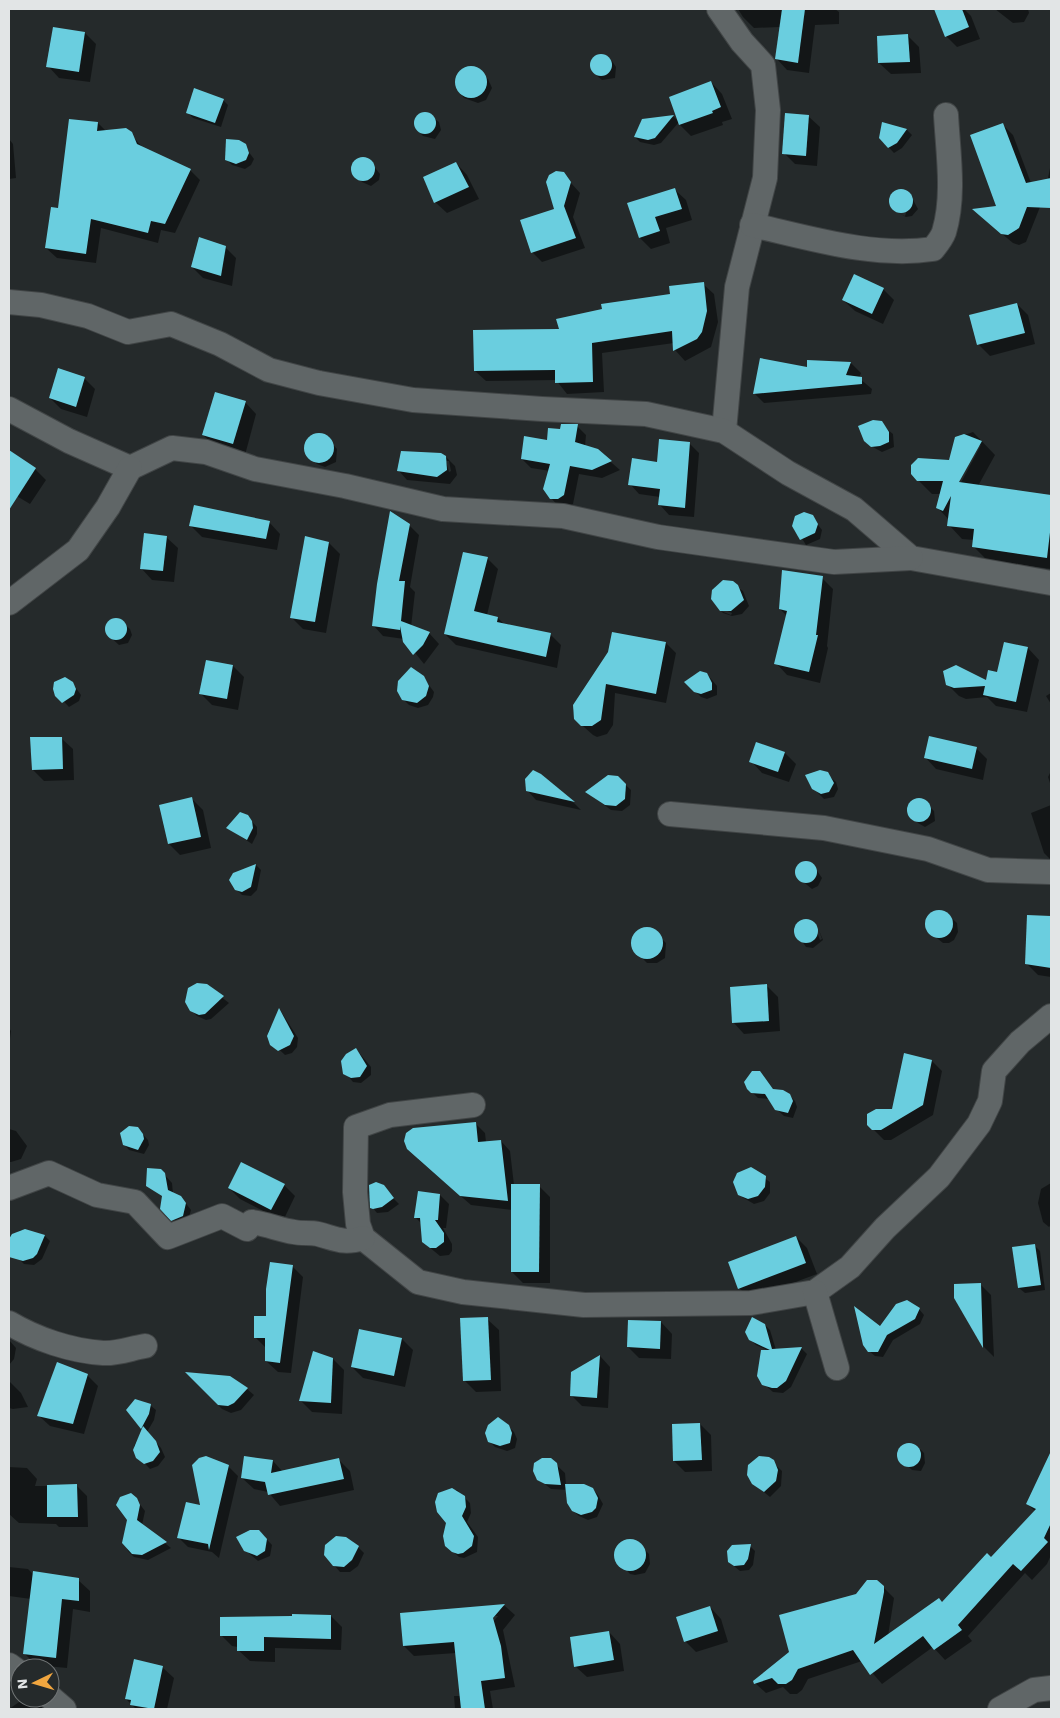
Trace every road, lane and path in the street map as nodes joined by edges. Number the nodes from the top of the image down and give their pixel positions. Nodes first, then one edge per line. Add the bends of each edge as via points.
1 (719, 9) edge
2 (946, 115) dead end
3 (752, 225) junction
4 (9, 302) edge
5 (9, 409) edge
6 (724, 431) junction
7 (130, 468) junction
8 (911, 558) junction
9 (1051, 583) edge
10 (9, 603) edge
11 (670, 814) dead end
12 (1051, 872) edge
13 (1051, 1016) edge
14 (473, 1105) dead end
15 (9, 1188) edge
16 (363, 1238) junction
17 (815, 1292) junction
18 (9, 1323) edge
19 (145, 1346) dead end
20 (837, 1368) dead end
21 (1051, 1688) edge
22 (1000, 1709) edge

1 - 3 street via 763,65 768,110 765,178
2 - 3 street via 947,216 944,234 933,248 909,252 847,246
3 - 6 street via 737,287
4 - 6 street via 41,305 88,316 128,332 172,324 220,344 268,370 413,400 646,414
5 - 7 street
6 - 8 street via 788,474 854,509
7 - 8 street via 172,448 206,452 255,470 345,486 444,509 562,516 658,537 834,562
7 - 10 street via 78,550
8 - 9 street
11 - 12 street via 824,828 928,848 988,870
13 - 17 street via 1020,1042 994,1071 990,1101 979,1124 939,1177 885,1228 850,1267
14 - 16 street via 390,1115 356,1127 355,1192 358,1224
15 - 16 street via 49,1173 97,1195 136,1202 168,1237 222,1216 247,1229 252,1222 335,1240 349,1242
16 - 17 street via 418,1282 472,1293 584,1305 751,1303
17 - 20 street
18 - 19 street via 25,1333 74,1349 105,1353
21 - 22 street via 1034,1690

